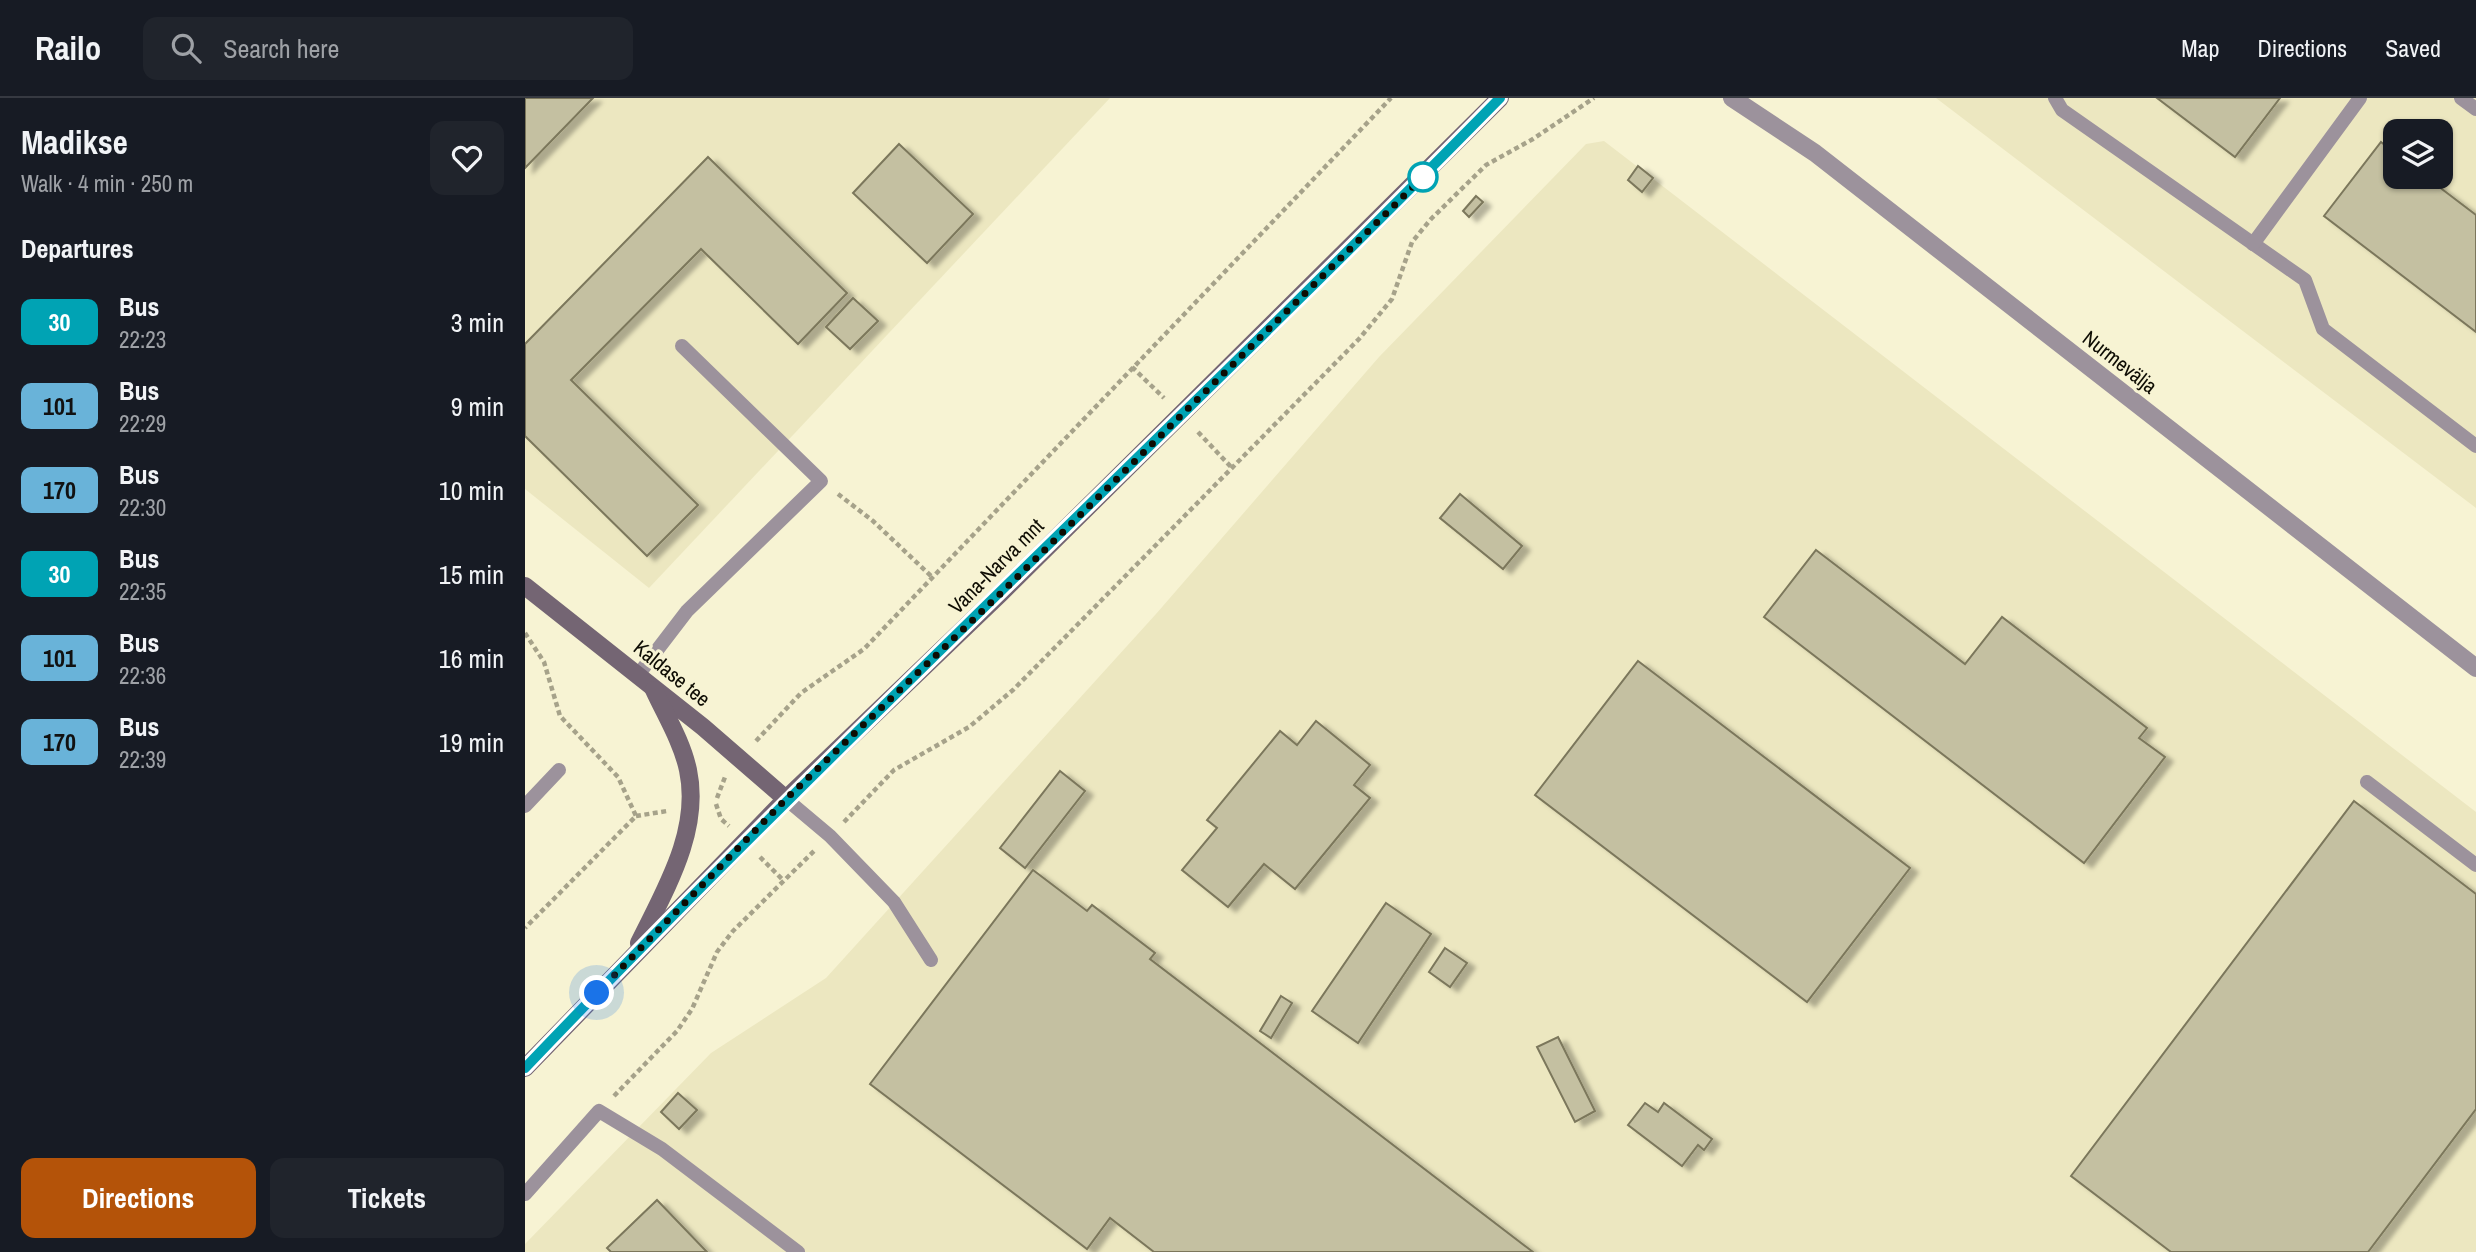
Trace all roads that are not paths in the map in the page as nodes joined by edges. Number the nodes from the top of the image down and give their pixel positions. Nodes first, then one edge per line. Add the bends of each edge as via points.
1 (1500, 98) edge
2 (1732, 98) edge
3 (2055, 98) edge
4 (2360, 98) edge
5 (2461, 98) edge
6 (2476, 109) edge
7 (2253, 244) junction
8 (682, 346) dead end
9 (2476, 446) edge
10 (525, 586) edge
11 (2476, 668) edge
12 (638, 675) junction
13 (653, 687) junction
14 (559, 771) dead end
15 (2367, 782) dead end
16 (786, 799) junction
17 (525, 806) edge
18 (2476, 865) edge
19 (633, 956) junction
20 (931, 960) dead end
21 (525, 1068) edge
22 (525, 1194) edge
23 (797, 1252) edge

1 - 16 main road, Vana-Narva mnt via 1000,594
2 - 11 street, Nurmevälja via 1815,153
3 - 7 lane via 2062,110
4 - 7 lane
5 - 6 lane
7 - 9 lane via 2305,280 2323,329
8 - 12 lane via 821,481 687,611
10 - 12 main road, Kaldase tee
12 - 13 main road, Kaldase tee
13 - 16 main road, Kaldase tee
13 - 19 main road via 688,770 690,807 677,860
14 - 17 lane
15 - 18 lane
16 - 19 main road, Vana-Narva mnt
16 - 20 lane via 830,836 894,902
19 - 21 main road, Vana-Narva mnt
22 - 23 lane via 599,1111 662,1149

